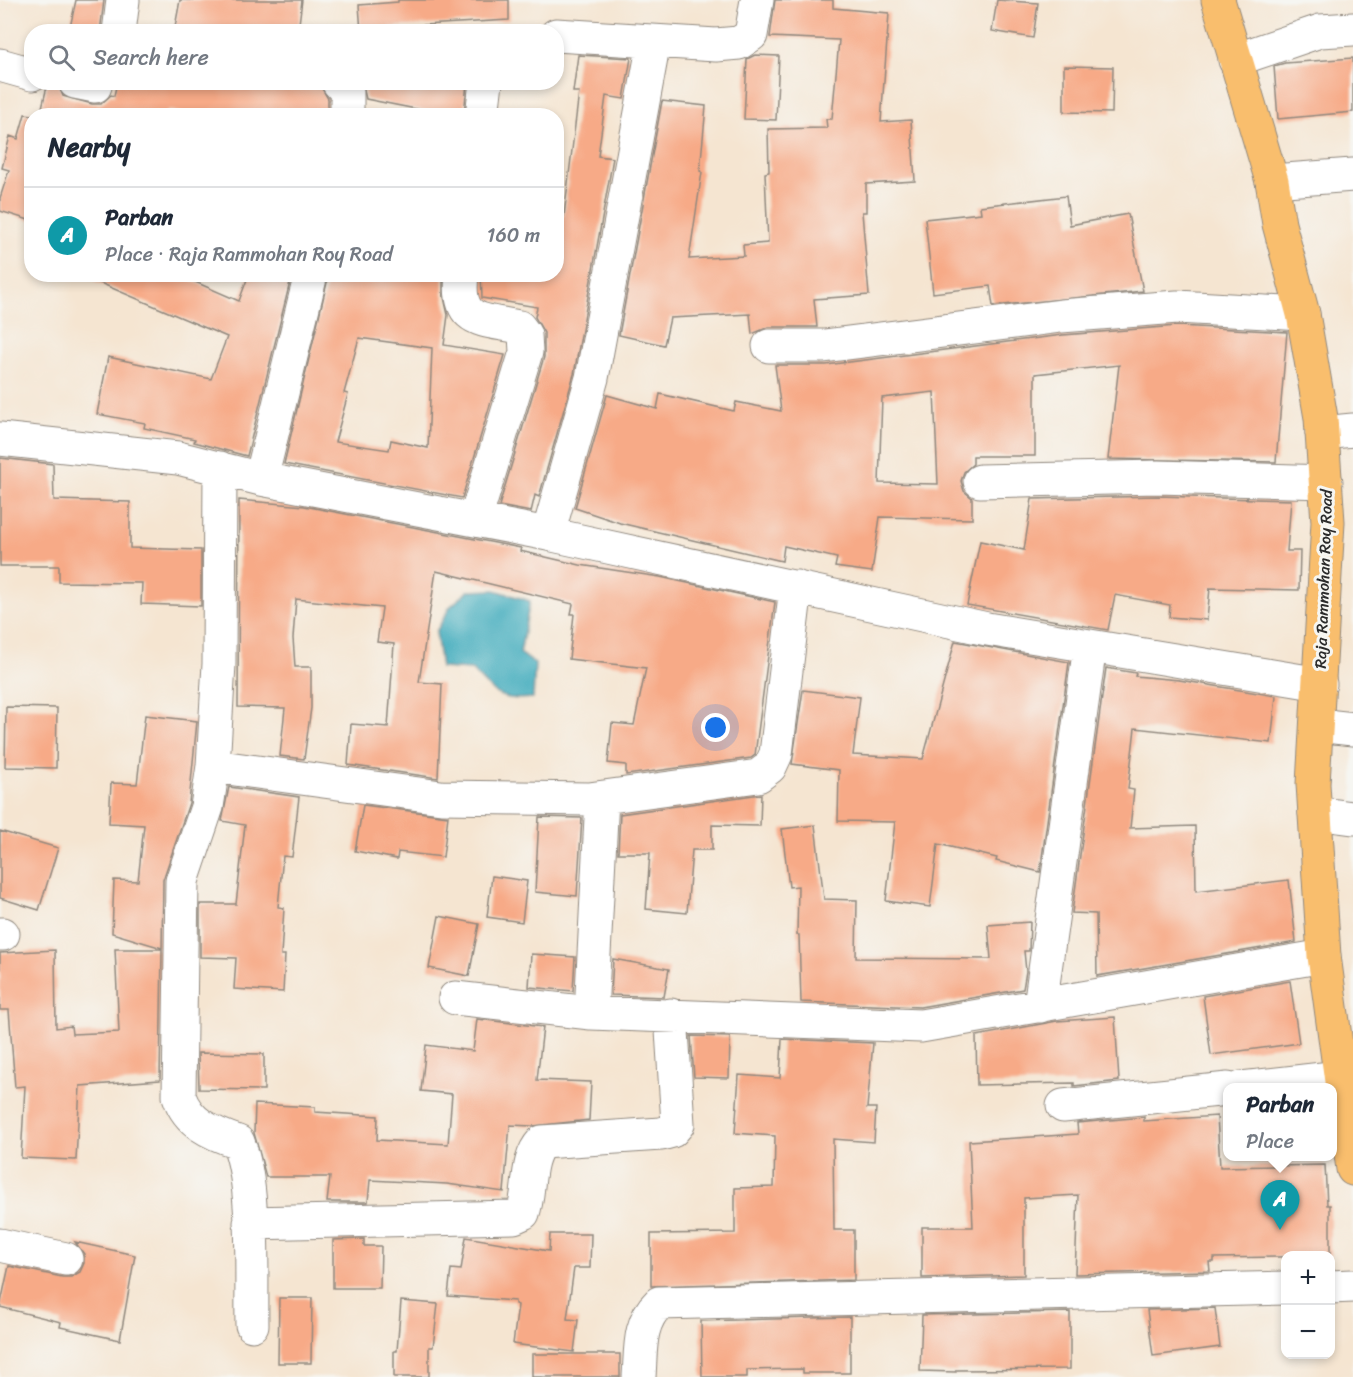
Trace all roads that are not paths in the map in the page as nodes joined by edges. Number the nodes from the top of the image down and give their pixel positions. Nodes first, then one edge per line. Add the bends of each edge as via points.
1 (123, 0) edge
2 (756, 0) edge
3 (1218, 0) edge
4 (120, 24) edge
5 (1353, 28) edge
6 (564, 36) edge
7 (654, 42) junction
8 (1235, 60) junction
9 (0, 65) edge
10 (24, 72) edge
11 (345, 90) edge
12 (485, 90) edge
13 (347, 108) edge
14 (483, 108) edge
15 (1353, 175) edge
16 (1272, 181) junction
17 (309, 282) edge
18 (462, 282) edge
19 (1303, 314) junction
20 (769, 346) dead end
21 (1338, 432) edge
22 (0, 439) edge
23 (220, 468) junction
24 (261, 478) junction
25 (980, 481) dead end
26 (1326, 482) junction
27 (475, 520) junction
28 (548, 534) junction
29 (796, 587) junction
30 (1090, 646) junction
31 (1320, 684) junction
32 (1317, 725) junction
33 (1353, 729) edge
34 (213, 766) junction
35 (602, 798) junction
36 (1316, 813) junction
37 (1353, 818) edge
38 (1324, 956) junction
39 (455, 998) dead end
40 (1040, 1006) junction
41 (591, 1013) junction
42 (671, 1015) junction
43 (1340, 1077) junction
44 (1286, 1083) edge
45 (1223, 1089) edge
46 (1063, 1106) dead end
47 (1353, 1169) edge
48 (250, 1223) junction
49 (0, 1245) edge
50 (66, 1259) dead end
51 (1353, 1286) edge
52 (1335, 1287) edge
53 (1281, 1288) edge
54 (252, 1325) dead end
55 (639, 1377) edge

1 - 4 street
2 - 7 street via 751,35 739,43
3 - 8 main road, Raja Rammohan Roy Road
5 - 8 street via 1320,31
6 - 7 street
7 - 28 street via 592,378
8 - 16 main road, Raja Rammohan Roy Road
9 - 10 street
11 - 13 street
12 - 14 street
15 - 16 street
16 - 19 main road, Raja Rammohan Roy Road
17 - 24 street
18 - 27 street via 461,299 466,312 477,320 519,327 525,335 526,352
19 - 20 street via 1177,307 1061,316 824,346
19 - 21 main road, Raja Rammohan Roy Road
21 - 26 main road, Raja Rammohan Roy Road
22 - 23 street via 178,458
23 - 24 street
23 - 34 street via 219,664
24 - 27 street
25 - 26 street via 1158,477
26 - 31 main road, Raja Rammohan Roy Road via 1328,522
27 - 28 street
28 - 29 street
29 - 30 street via 987,629
29 - 35 street via 777,754 770,767 758,776
30 - 31 street
30 - 40 street
31 - 32 main road, Raja Rammohan Roy Road
32 - 33 street
32 - 36 main road, Raja Rammohan Roy Road via 1313,784
34 - 35 street via 441,797
34 - 48 street via 207,807 182,881 179,1096 185,1113 217,1135 237,1142 243,1154
35 - 41 street
36 - 37 street
36 - 38 main road, Raja Rammohan Roy Road
38 - 40 street
38 - 43 main road, Raja Rammohan Roy Road
39 - 41 street
40 - 42 street via 921,1026
41 - 42 street
42 - 48 street via 678,1124 661,1134 542,1142 535,1149 523,1213 514,1217
43 - 44 street
43 - 47 main road, Raja Rammohan Roy Road
45 - 46 street
48 - 54 street
49 - 50 street
51 - 52 street
53 - 55 street via 659,1303 643,1328

